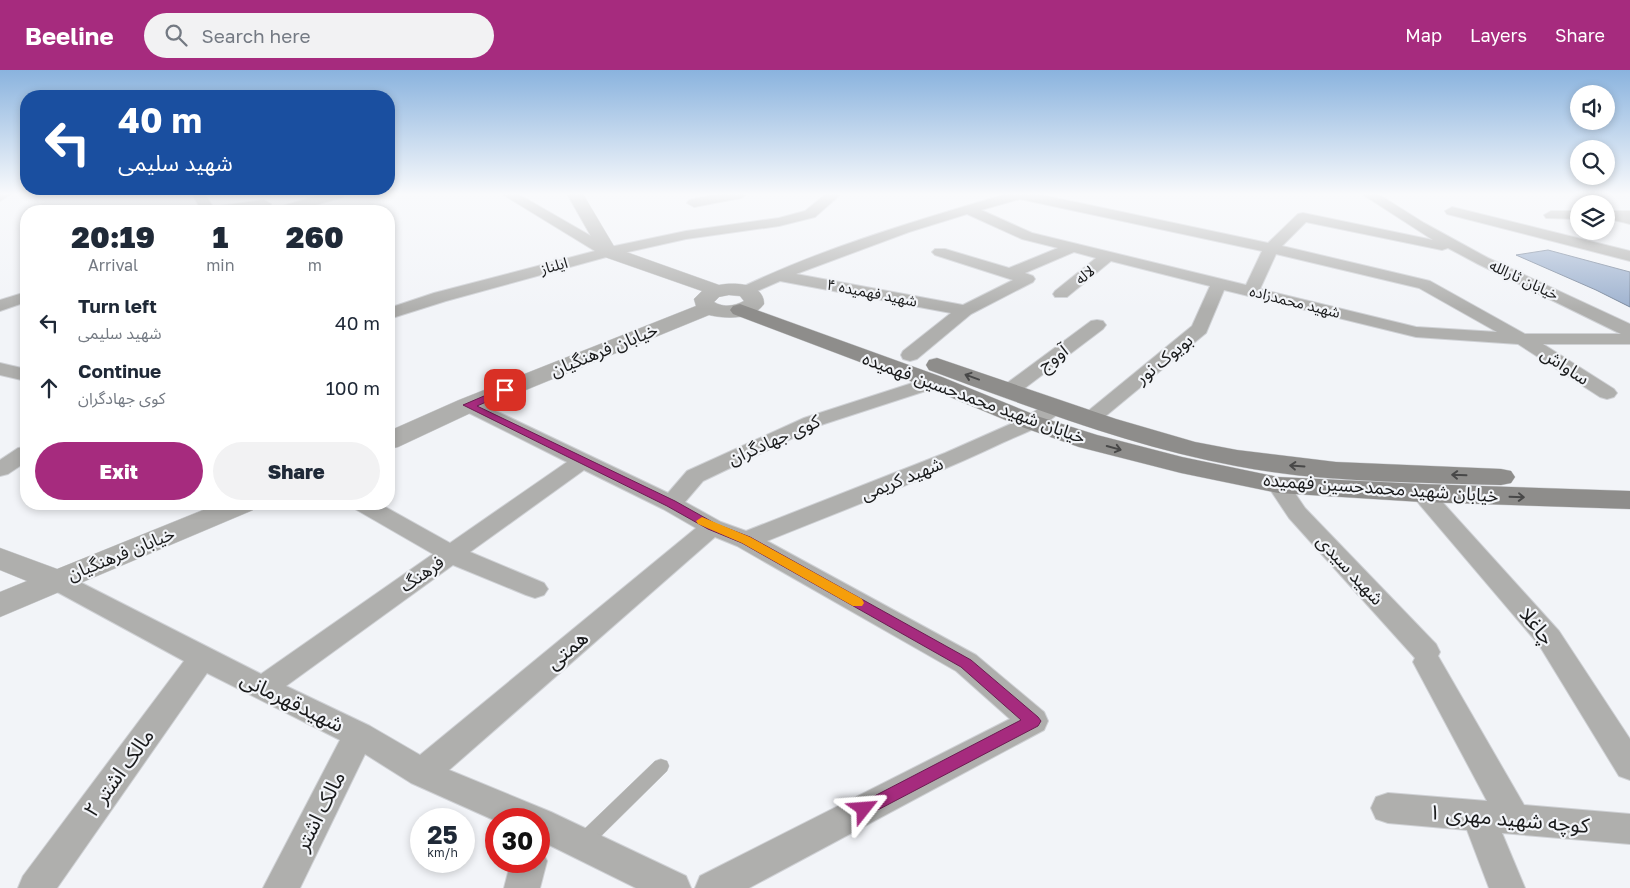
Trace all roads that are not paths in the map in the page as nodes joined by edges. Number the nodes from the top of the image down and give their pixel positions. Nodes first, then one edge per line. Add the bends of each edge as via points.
1 (574, 232) edge
2 (596, 232) edge
3 (708, 232) edge
4 (895, 232) edge
5 (1018, 232) edge
6 (1197, 232) edge
7 (1287, 232) edge
8 (1374, 232) edge
9 (1432, 232) edge
10 (1536, 232) edge
11 (1074, 247) junction
12 (1271, 248) junction
13 (1464, 251) junction
14 (608, 252) junction
15 (940, 252) dead end
16 (1108, 256) junction
17 (1630, 256) edge
18 (1009, 274) junction
19 (779, 275) junction
20 (1219, 283) junction
21 (1251, 291) junction
22 (1061, 294) dead end
23 (20, 299) edge
24 (710, 300) junction
25 (747, 301) junction
26 (0, 306) edge
27 (965, 310) junction
28 (395, 312) edge
29 (1097, 325) dead end
30 (1630, 331) edge
31 (1522, 338) junction
32 (1630, 339) edge
33 (910, 355) junction
34 (0, 369) edge
35 (20, 374) edge
36 (934, 382) junction
37 (1010, 390) junction
38 (1607, 393) dead end
39 (468, 405) junction
40 (1053, 408) junction
41 (1089, 420) junction
42 (1031, 422) junction
43 (395, 438) edge
44 (20, 457) edge
45 (582, 461) junction
46 (0, 469) edge
47 (1630, 482) edge
48 (1278, 485) junction
49 (1428, 500) dead end
50 (1630, 500) edge
51 (671, 504) junction
52 (229, 510) edge
53 (374, 510) edge
54 (712, 527) junction
55 (746, 540) junction
56 (451, 554) junction
57 (0, 558) edge
58 (57, 581) junction
59 (535, 589) dead end
60 (0, 605) edge
61 (202, 658) junction
62 (262, 688) junction
63 (359, 734) junction
64 (661, 766) dead end
65 (1630, 766) edge
66 (422, 773) junction
67 (504, 808) edge
68 (1388, 808) dead end
69 (1478, 816) junction
70 (1514, 819) junction
71 (550, 828) edge
72 (1630, 829) edge
73 (582, 843) junction
74 (526, 873) edge
75 (36, 888) edge
76 (282, 888) edge
77 (522, 888) edge
78 (673, 888) edge
79 (713, 888) edge
80 (1507, 888) edge

1 - 14 street, ایلناز
2 - 14 street
3 - 14 street
4 - 19 street
5 - 11 street, شهید محمدزاده
6 - 12 street, ساواش
7 - 12 street
8 - 13 street
9 - 13 street, خیابان ثارالله
10 - 17 street
11 - 16 street, شهید محمدزاده
11 - 18 street
12 - 21 street
12 - 31 street, ساواش via 1424,284
13 - 30 street, خیابان ثارالله
14 - 24 street via 711,287
14 - 28 street, ایلناز
15 - 18 street
16 - 20 street, شهید محمدزاده
16 - 22 street, لاله
18 - 27 street via 1027,279
19 - 25 street
19 - 27 street, شهید فهمیده ۴
20 - 21 street, شهید محمدزاده
20 - 41 street, بویوک نور via 1200,329
21 - 31 street, شهید محمدزاده via 1416,332
23 - 26 street
24 - 25 street via 727,312
24 - 39 street, خیابان فرهنگیان
25 - 33 main road, خیابان شهید محمدحسین فهمیده
25 - 36 main road, خیابان شهید محمدحسین فهمیده
27 - 33 street
29 - 37 street, آووج
31 - 32 street, شهید محمدزاده
31 - 38 street, ساواش
37 -> 33 main road, خیابان شهید محمدحسین فهمیده
34 - 35 street
36 - 42 main road, خیابان شهید محمدحسین فهمیده
36 - 51 street, کوی جهادگران via 811,422 695,476
37 - 40 main road, خیابان شهید محمدحسین فهمیده
39 - 43 street, خیابان فرهنگیان
39 - 45 street
40 - 41 main road, خیابان شهید محمدحسین فهمیده
40 - 42 street, شهید کریمی
47 -> 41 main road, خیابان شهید محمدحسین فهمیده via 1366,472 1281,465 1200,450
42 -> 48 main road, خیابان شهید محمدحسین فهمیده via 1088,441 1182,465
42 - 55 street, شهید کریمی via 953,458
44 - 46 street
45 - 51 street
45 - 56 street, فرهنگ
48 -> 50 main road, خیابان شهید محمدحسین فهمیده
48 - 70 street, شهید سیدی via 1298,514 1427,657
49 - 65 street, چاغلا via 1549,638
51 - 54 street
52 - 58 street, خیابان فرهنگیان
53 - 56 street
54 - 55 street
54 - 66 street, همتی
55 - 79 street via 966,664 1033,721
56 - 59 street
56 - 62 street, فرهنگ
57 - 58 street
58 - 60 street, خیابان فرهنگیان
58 - 61 street, شهیدقهرمانی
61 - 62 street, شهیدقهرمانی
61 - 75 street, مالک اشتر ۲
62 - 63 street, شهیدقهرمانی
63 - 66 street, شهیدقهرمانی
63 - 76 street, مالک اشتر
64 - 73 lane
66 - 67 street, شهیدقهرمانی
68 - 69 street, کوچه شهید مهری ۱
69 - 70 street, کوچه شهید مهری ۱
69 - 80 street
70 - 72 street, کوچه شهید مهری ۱
71 - 73 street
73 - 78 street
74 - 77 street

